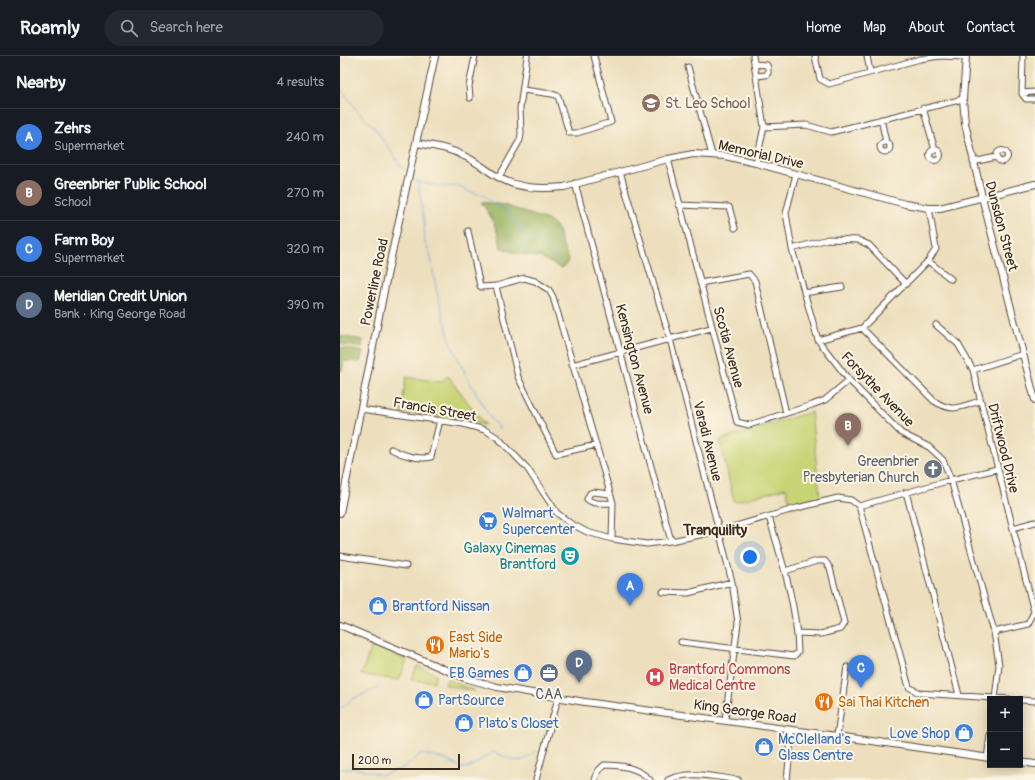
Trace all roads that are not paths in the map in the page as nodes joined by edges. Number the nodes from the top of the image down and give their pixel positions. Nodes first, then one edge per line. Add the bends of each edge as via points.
1 (435, 56) edge
2 (475, 56) edge
3 (527, 56) edge
4 (594, 56) edge
5 (753, 56) edge
6 (815, 56) edge
7 (867, 56) edge
8 (1023, 56) edge
9 (966, 57) edge
10 (919, 58) edge
11 (754, 64) junction
12 (688, 67) dead end
13 (870, 72) junction
14 (756, 76) junction
15 (523, 90) junction
16 (1035, 92) edge
17 (1022, 93) junction
18 (470, 98) dead end
19 (963, 99) junction
20 (1035, 99) edge
21 (924, 108) junction
22 (881, 119) junction
23 (764, 127) junction
24 (886, 142) dead end
25 (417, 143) junction
26 (935, 150) dead end
27 (712, 155) junction
28 (996, 157) dead end
29 (668, 159) junction
30 (973, 162) junction
31 (756, 163) junction
32 (620, 172) junction
33 (796, 174) junction
34 (498, 177) junction
35 (575, 183) junction
36 (1035, 184) edge
37 (982, 198) junction
38 (679, 205) junction
39 (929, 208) junction
40 (735, 228) dead end
41 (468, 231) dead end
42 (792, 249) junction
43 (928, 262) junction
44 (950, 279) dead end
45 (700, 282) junction
46 (906, 284) junction
47 (496, 286) junction
48 (842, 287) dead end
49 (804, 293) junction
50 (936, 325) dead end
51 (711, 328) junction
52 (862, 328) junction
53 (670, 339) junction
54 (818, 340) junction
55 (621, 352) junction
56 (1023, 354) junction
57 (572, 365) junction
58 (973, 370) junction
59 (849, 380) junction
60 (1035, 400) edge
61 (980, 401) junction
62 (361, 409) junction
63 (786, 413) junction
64 (440, 420) junction
65 (596, 445) junction
66 (391, 449) dead end
67 (997, 469) junction
68 (951, 480) junction
69 (906, 492) junction
70 (610, 494) junction
71 (612, 503) junction
72 (860, 506) junction
73 (340, 513) edge
74 (769, 517) junction
75 (1035, 522) edge
76 (1013, 528) junction
77 (719, 531) junction
78 (612, 539) junction
79 (671, 541) junction
80 (340, 556) edge
81 (406, 566) dead end
82 (785, 571) junction
83 (732, 582) junction
84 (663, 592) dead end
85 (340, 625) edge
86 (994, 632) junction
87 (797, 633) junction
88 (681, 642) dead end
89 (735, 649) junction
90 (847, 666) dead end
91 (959, 695) junction
92 (996, 696) edge
93 (558, 698) junction
94 (987, 698) edge
95 (1023, 700) edge
96 (1035, 701) edge
97 (725, 720) junction
98 (792, 730) junction
99 (837, 736) junction
100 (987, 758) edge
101 (1023, 762) edge
102 (1035, 764) edge
103 (536, 780) edge
104 (595, 780) edge
105 (650, 780) edge
106 (668, 780) edge
107 (738, 780) edge
108 (787, 780) edge

1 - 25 main road, Powerline Road
2 - 18 street via 469,86
3 - 15 street
4 - 15 street via 611,122 577,133 569,133 558,96
5 - 11 street
6 - 13 street via 820,79 829,84
7 - 13 street
8 - 17 street
9 - 10 street
9 - 19 main road, Dunsdon Street
10 - 13 street
11 - 14 street
11 - 14 street via 767,65 768,69 766,75
12 - 27 street
14 - 23 street
15 - 34 street via 520,140
16 - 17 street
17 - 20 street via 1026,99
19 - 21 street
19 - 30 main road, Dunsdon Street
21 - 22 street
21 - 26 street
22 - 23 street via 831,132 806,125
22 - 24 street
23 - 31 street
25 - 34 main road, Memorial Drive via 464,156
25 - 62 main road, Powerline Road via 388,271
27 - 29 main road, Memorial Drive via 693,154
27 - 31 main road, Memorial Drive
28 - 30 street
29 - 32 main road, Memorial Drive
29 - 38 street, Scotia Avenue
30 - 37 main road, Dunsdon Street
31 - 33 main road, Memorial Drive
32 - 35 main road, Memorial Drive
32 - 53 street, Varadi Avenue
33 - 39 main road, Memorial Drive via 905,204
33 - 42 street, Forsythe Avenue via 786,213
34 - 35 main road, Memorial Drive via 528,187 564,187
35 - 55 street, Kensington Avenue
36 - 37 main road, Memorial Drive
37 - 39 main road, Memorial Drive via 940,208
37 - 56 main road, Dunsdon Street
38 - 40 street via 729,208
38 - 45 street, Scotia Avenue
39 - 43 street via 936,249
41 - 47 street via 480,286
42 - 46 street via 828,239 858,240 869,245
42 - 49 street, Forsythe Avenue
43 - 44 street
43 - 46 street
45 - 51 street, Scotia Avenue
45 - 63 street via 749,274 755,281
46 - 52 street
47 - 57 street via 524,278 549,290
47 - 65 street via 518,377 556,454
48 - 49 street
49 - 54 street, Forsythe Avenue
50 - 58 street, Driftwood Drive via 958,344
51 - 53 street
51 - 63 street, Scotia Avenue via 736,422 749,425
52 - 54 street
52 - 61 street via 934,401 942,406 952,409
53 - 55 street
53 - 77 street, Varadi Avenue
54 - 59 street, Forsythe Avenue
55 - 57 street
55 - 79 street, Kensington Avenue
56 - 58 street
56 - 60 main road, Dunsdon Street
57 - 65 street
58 - 61 street, Driftwood Drive
59 - 63 street, Scotia Avenue via 825,400
59 - 68 street, Forsythe Avenue via 901,433 929,447 943,460
61 - 67 street, Driftwood Drive
62 - 64 street, Francis Street
62 - 73 main road, Powerline Road
64 - 66 street via 431,457 424,458
64 - 78 street, Francis Street via 485,430 498,438 527,468 557,513 587,532
65 - 70 street
67 - 68 street
67 - 76 street, Driftwood Drive
68 - 69 street
68 - 86 street, Forsythe Avenue
69 - 72 street
69 - 91 street
70 - 71 street
70 - 71 street via 593,492 588,499 596,503
71 - 78 street
72 - 74 street, Francis Street via 851,500 838,498
72 - 91 street via 909,687 919,693
74 - 77 street, Francis Street
74 - 82 street
75 - 76 street
76 - 86 street, Driftwood Drive via 1034,612 1028,624
77 - 79 street, Francis Street
77 - 83 street, Varadi Avenue
78 - 79 street, Francis Street via 647,544
80 - 81 street
82 - 87 street
82 - 87 street via 825,561 830,568 844,624 840,629 821,634
83 - 84 street via 688,593
83 - 89 street, Varadi Avenue via 738,623
85 - 93 main road, King George Road via 465,678 497,687
86 - 92 street, Forsythe Avenue via 999,665
87 - 89 street via 798,652 794,656
88 - 89 street
89 - 97 street, Varadi Avenue
90 - 99 street
91 - 94 street
93 - 97 main road, King George Road
93 - 103 street
95 - 96 street
97 - 98 main road, King George Road
98 - 99 main road, King George Road
98 - 108 street
99 - 100 main road, King George Road
101 - 102 main road
104 - 105 street via 598,771 604,765 638,770
106 - 107 street via 685,774

